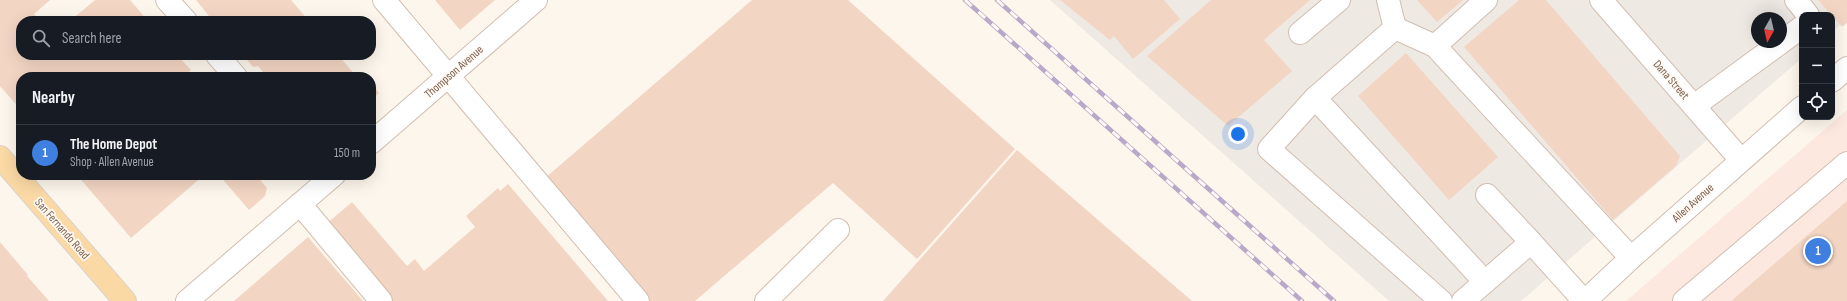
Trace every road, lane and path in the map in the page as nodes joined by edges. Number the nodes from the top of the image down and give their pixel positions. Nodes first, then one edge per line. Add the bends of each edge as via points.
1 (167, 0) edge
2 (384, 0) edge
3 (536, 0) edge
4 (1339, 0) edge
5 (1388, 0) edge
6 (1486, 0) edge
7 (1601, 0) edge
8 (1796, 0) edge
9 (1806, 12) edge
10 (181, 16) edge
11 (1395, 28) junction
12 (1799, 29) edge
13 (1300, 33) dead end
14 (1435, 46) junction
15 (221, 60) edge
16 (1847, 68) edge
17 (232, 72) edge
18 (449, 76) junction
19 (1835, 78) edge
20 (1315, 98) junction
21 (1694, 106) junction
22 (1799, 110) edge
23 (376, 139) edge
24 (0, 157) edge
25 (1741, 160) junction
26 (1847, 163) edge
27 (16, 175) edge
28 (20, 180) edge
29 (325, 180) edge
30 (1487, 194) dead end
31 (300, 204) junction
32 (838, 230) dead end
33 (1532, 242) junction
34 (1631, 258) junction
35 (1485, 282) junction
36 (125, 301) edge
37 (187, 301) edge
38 (381, 301) edge
39 (638, 301) edge
40 (766, 301) edge
41 (1441, 301) edge
42 (1463, 301) edge
43 (1585, 301) edge
44 (1684, 301) edge

1 - 10 street
2 - 18 street
3 - 18 street, Thompson Avenue
4 - 13 street
5 - 11 street
6 - 14 street
7 - 21 street, Dana Street
8 - 9 street
11 - 14 street
11 - 20 street
12 - 21 street
14 - 34 street
15 - 17 street
16 - 19 street
18 - 23 street, Thompson Avenue
18 - 39 street
20 - 35 street
20 - 41 street via 1269,149
21 - 25 street, Dana Street
22 - 25 street, Allen Avenue
24 - 27 main road, San Fernando Road
25 - 34 street, Allen Avenue
26 - 44 street
28 - 36 main road, San Fernando Road
29 - 31 street
30 - 33 street
31 - 37 street
31 - 38 street
32 - 40 street
33 - 35 street
33 - 43 street
34 - 43 street, Allen Avenue
35 - 42 street

